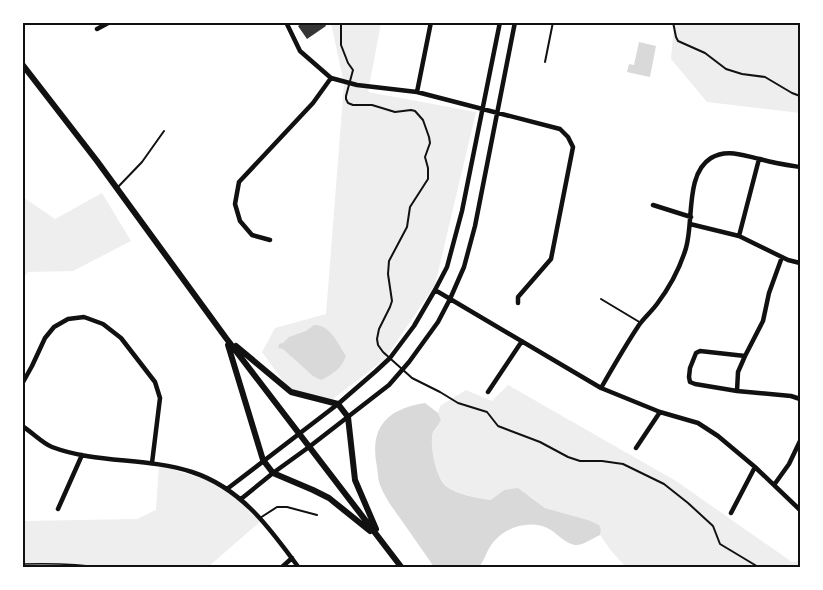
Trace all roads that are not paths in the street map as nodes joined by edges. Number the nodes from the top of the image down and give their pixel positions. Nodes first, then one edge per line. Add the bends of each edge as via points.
1 (110, 22) edge
2 (286, 22) edge
3 (341, 22) edge
4 (430, 22) edge
5 (500, 22) edge
6 (515, 22) edge
7 (553, 22) edge
8 (673, 22) edge
9 (97, 29) dead end
10 (545, 62) dead end
11 (22, 64) edge
12 (331, 78) junction
13 (350, 83) junction
14 (417, 93) junction
15 (801, 96) edge
16 (484, 110) junction
17 (498, 114) junction
18 (164, 131) dead end
19 (759, 159) junction
20 (801, 167) edge
21 (117, 188) junction
22 (653, 205) dead end
23 (690, 217) junction
24 (690, 224) junction
25 (740, 236) junction
26 (270, 240) dead end
27 (782, 257) junction
28 (801, 263) edge
29 (435, 291) junction
30 (601, 298) dead end
31 (450, 299) junction
32 (518, 303) dead end
33 (641, 323) junction
34 (226, 338) junction
35 (522, 341) junction
36 (745, 356) junction
37 (390, 358) junction
38 (403, 369) junction
39 (22, 384) edge
40 (601, 388) junction
41 (737, 391) junction
42 (488, 392) dead end
43 (801, 399) edge
44 (338, 404) junction
45 (660, 411) junction
46 (348, 417) junction
47 (22, 426) edge
48 (299, 434) junction
49 (801, 441) edge
50 (309, 447) junction
51 (636, 448) dead end
52 (82, 455) junction
53 (263, 460) junction
54 (152, 463) junction
55 (755, 467) junction
56 (273, 473) junction
57 (774, 485) junction
58 (227, 489) junction
59 (241, 499) junction
60 (58, 509) dead end
61 (801, 510) edge
62 (731, 513) dead end
63 (317, 514) dead end
64 (260, 518) junction
65 (379, 538) junction
66 (292, 558) junction
67 (281, 567) edge
68 (299, 567) edge
69 (402, 567) edge
70 (760, 567) edge

1 - 9 street
2 - 12 street via 300,51
3 - 13 lane via 341,45 353,70
4 - 14 street
5 - 16 street
6 - 17 street
7 - 10 lane
8 - 15 lane via 678,41 705,53 726,69 765,77
11 - 21 street
12 - 13 street
12 - 26 street via 313,103 239,182 235,204 240,221 252,235
13 - 14 street
13 - 37 lane via 348,103 395,112 415,111 423,120 430,142 425,157 428,179 410,207 407,227 389,261 392,301 377,339
14 - 16 street
16 - 17 street
16 - 29 street via 447,267
17 - 31 street via 476,226
17 - 32 street via 560,129 573,147 551,259 518,297
18 - 21 lane
19 - 20 street
19 - 23 street via 740,153 712,157 696,178
19 - 25 street
21 - 34 street
22 - 23 street
23 - 24 street
24 - 25 street
24 - 33 street via 678,271
25 - 27 street
27 - 28 street
27 - 36 street via 763,321
29 - 31 street
29 - 37 street
30 - 33 lane
31 - 35 street
31 - 38 street
33 - 40 street
34 - 44 street via 291,392
34 - 48 street
34 - 53 street
35 - 40 street
35 - 42 street
36 - 41 street via 738,372
36 - 41 street via 700,351 690,368 690,382 694,384
37 - 38 lane
37 - 44 street
38 - 46 street
38 - 70 lane via 458,403 487,412 498,426 568,457 623,464 664,484 713,526 720,544
39 - 54 street via 54,327 84,316 104,324 121,338 155,382 160,398
40 - 45 street
41 - 43 street
44 - 46 street
44 - 48 street
45 - 51 street
45 - 55 street via 698,423
46 - 50 street
46 - 65 street via 355,480
47 - 52 street via 50,446
48 - 50 street
48 - 53 street
49 - 57 street
50 - 56 street
50 - 65 street
52 - 54 street
52 - 60 street
53 - 56 street
53 - 58 street
54 - 58 street via 193,472
55 - 57 street
55 - 62 street
56 - 59 street
56 - 65 street via 329,498
57 - 61 street
58 - 59 street
59 - 64 street
63 - 64 lane via 277,507
64 - 66 street
65 - 69 street
66 - 67 street
66 - 68 street

